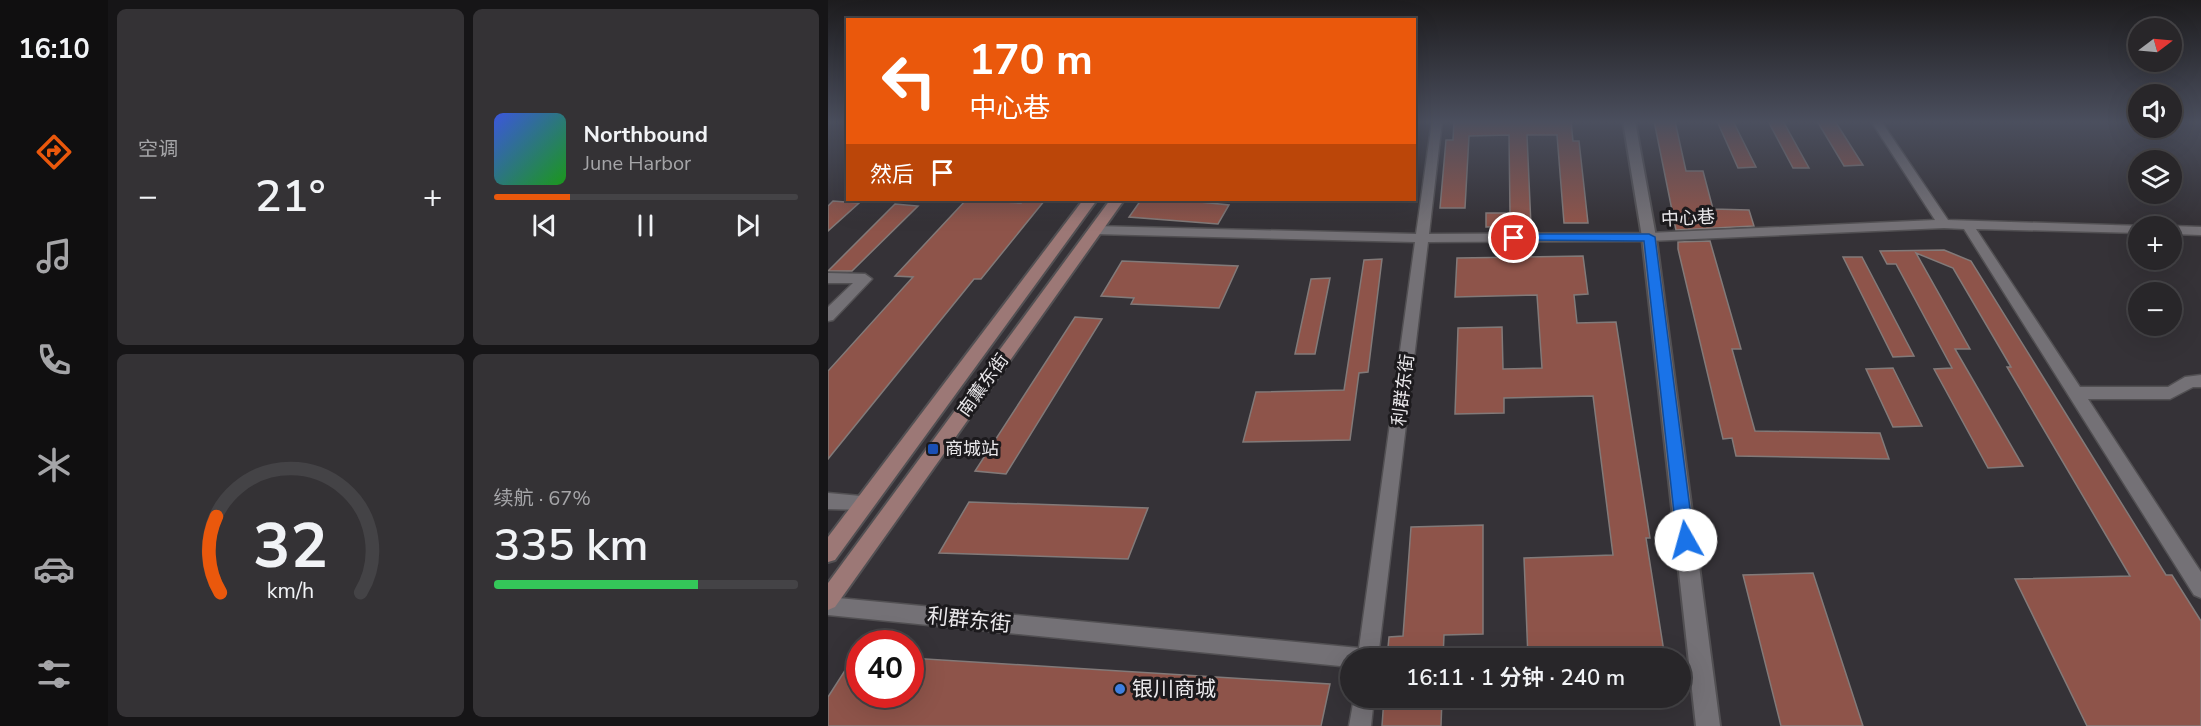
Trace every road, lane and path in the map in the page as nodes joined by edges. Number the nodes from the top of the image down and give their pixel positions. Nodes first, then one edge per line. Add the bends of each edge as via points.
1 (1433, 155) edge
2 (1635, 155) edge
3 (1899, 155) edge
4 (1089, 201) edge
5 (1116, 201) edge
6 (1944, 224) junction
7 (1967, 224) junction
8 (2128, 229) edge
9 (1095, 230) junction
10 (2182, 230) edge
11 (2201, 231) edge
12 (1649, 237) junction
13 (1423, 238) junction
14 (828, 278) edge
15 (828, 316) edge
16 (2201, 381) edge
17 (2075, 393) junction
18 (828, 501) edge
19 (866, 502) junction
20 (828, 553) edge
21 (2201, 589) edge
22 (828, 600) edge
23 (828, 606) edge
24 (1369, 648) edge
25 (1340, 656) edge
26 (1363, 708) edge
27 (1360, 726) edge
28 (1708, 726) edge

1 - 13 street, 利群东街
2 - 12 street
3 - 6 street
4 - 19 main road, 南薰东街
5 - 9 main road, 南薰东街
6 - 7 street, 中心巷
6 - 12 street, 中心巷
7 - 8 street, 中心巷
7 - 17 street
9 - 13 street, 中心巷
9 - 22 main road, 南薰东街
10 - 11 street
12 - 13 street, 中心巷
12 - 28 street
13 - 24 street, 利群东街
14 - 15 street via 865,279
16 - 17 street via 2190,381 2170,393
17 - 21 street
18 - 19 street
19 - 20 main road, 南薰东街
23 - 25 street, 利群东街
26 - 27 street

